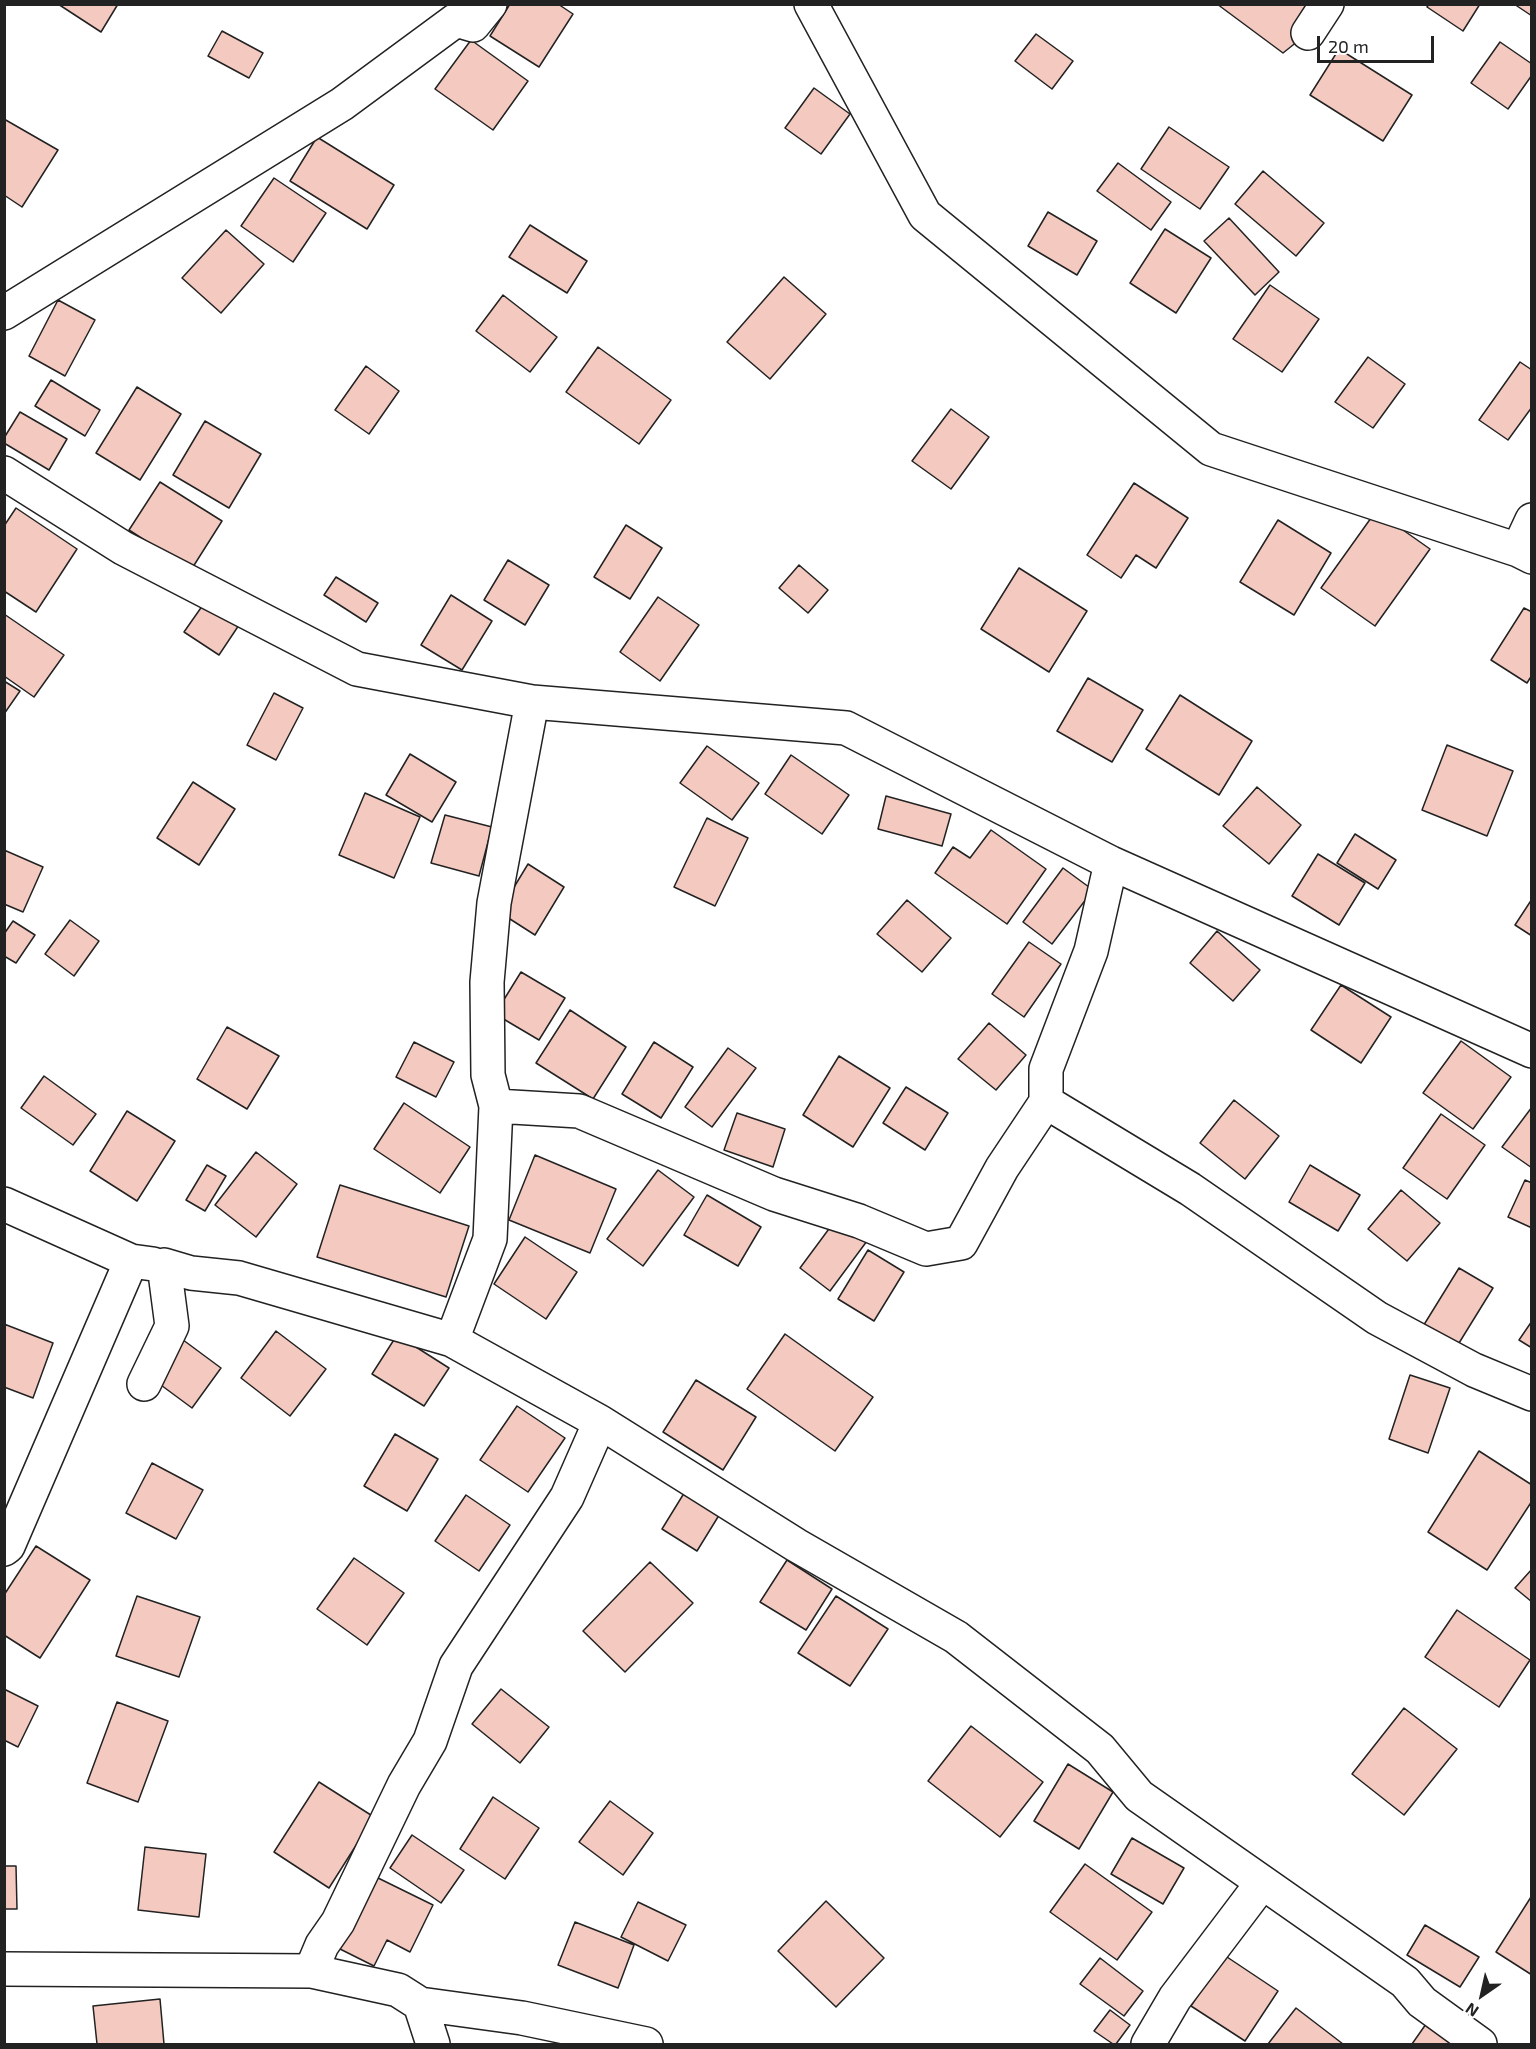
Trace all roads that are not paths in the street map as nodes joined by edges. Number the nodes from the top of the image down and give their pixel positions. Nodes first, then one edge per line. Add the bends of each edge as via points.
1 (490, 4) edge
2 (811, 4) edge
3 (1327, 4) edge
4 (446, 12) edge
5 (1308, 33) dead end
6 (4, 313) edge
7 (4, 473) edge
8 (1532, 520) edge
9 (1525, 554) edge
10 (532, 702) junction
11 (1111, 862) junction
12 (1532, 1051) edge
13 (1046, 1102) junction
14 (496, 1106) junction
15 (4, 1204) edge
16 (131, 1261) junction
17 (164, 1265) junction
18 (452, 1340) junction
19 (144, 1384) dead end
20 (1532, 1394) edge
21 (600, 1422) junction
22 (4, 1549) edge
23 (1262, 1882) junction
24 (4, 1969) edge
25 (311, 1971) junction
26 (420, 2004) junction
27 (433, 2044) edge
28 (646, 2044) edge
29 (1148, 2044) edge
30 (1480, 2044) edge

1 - 4 street via 473,26
2 - 9 street via 925,215 1211,449
3 - 5 street
4 - 6 street via 342,104
7 - 10 street via 123,548 357,669
8 - 9 street
10 - 11 street via 846,728
10 - 14 street via 494,903 487,982 488,1075
11 - 12 street
11 - 13 street via 1091,951 1046,1069
13 - 14 street via 1002,1168 961,1243 927,1249 859,1221 774,1194 579,1111
13 - 20 street via 1190,1190 1377,1318 1474,1370
14 - 18 street via 490,1239
15 - 16 street
16 - 17 street
16 - 22 street
17 - 18 street via 191,1273 239,1278
17 - 19 street via 172,1326
18 - 21 street
21 - 23 street via 796,1545 956,1637 1100,1749 1139,1796
21 - 25 street via 567,1497 456,1666 430,1741
23 - 29 street via 1175,1998
23 - 30 street via 1405,1982 1422,2002
24 - 25 street
25 - 26 street via 398,1990
26 - 27 street
26 - 28 street via 522,2018

